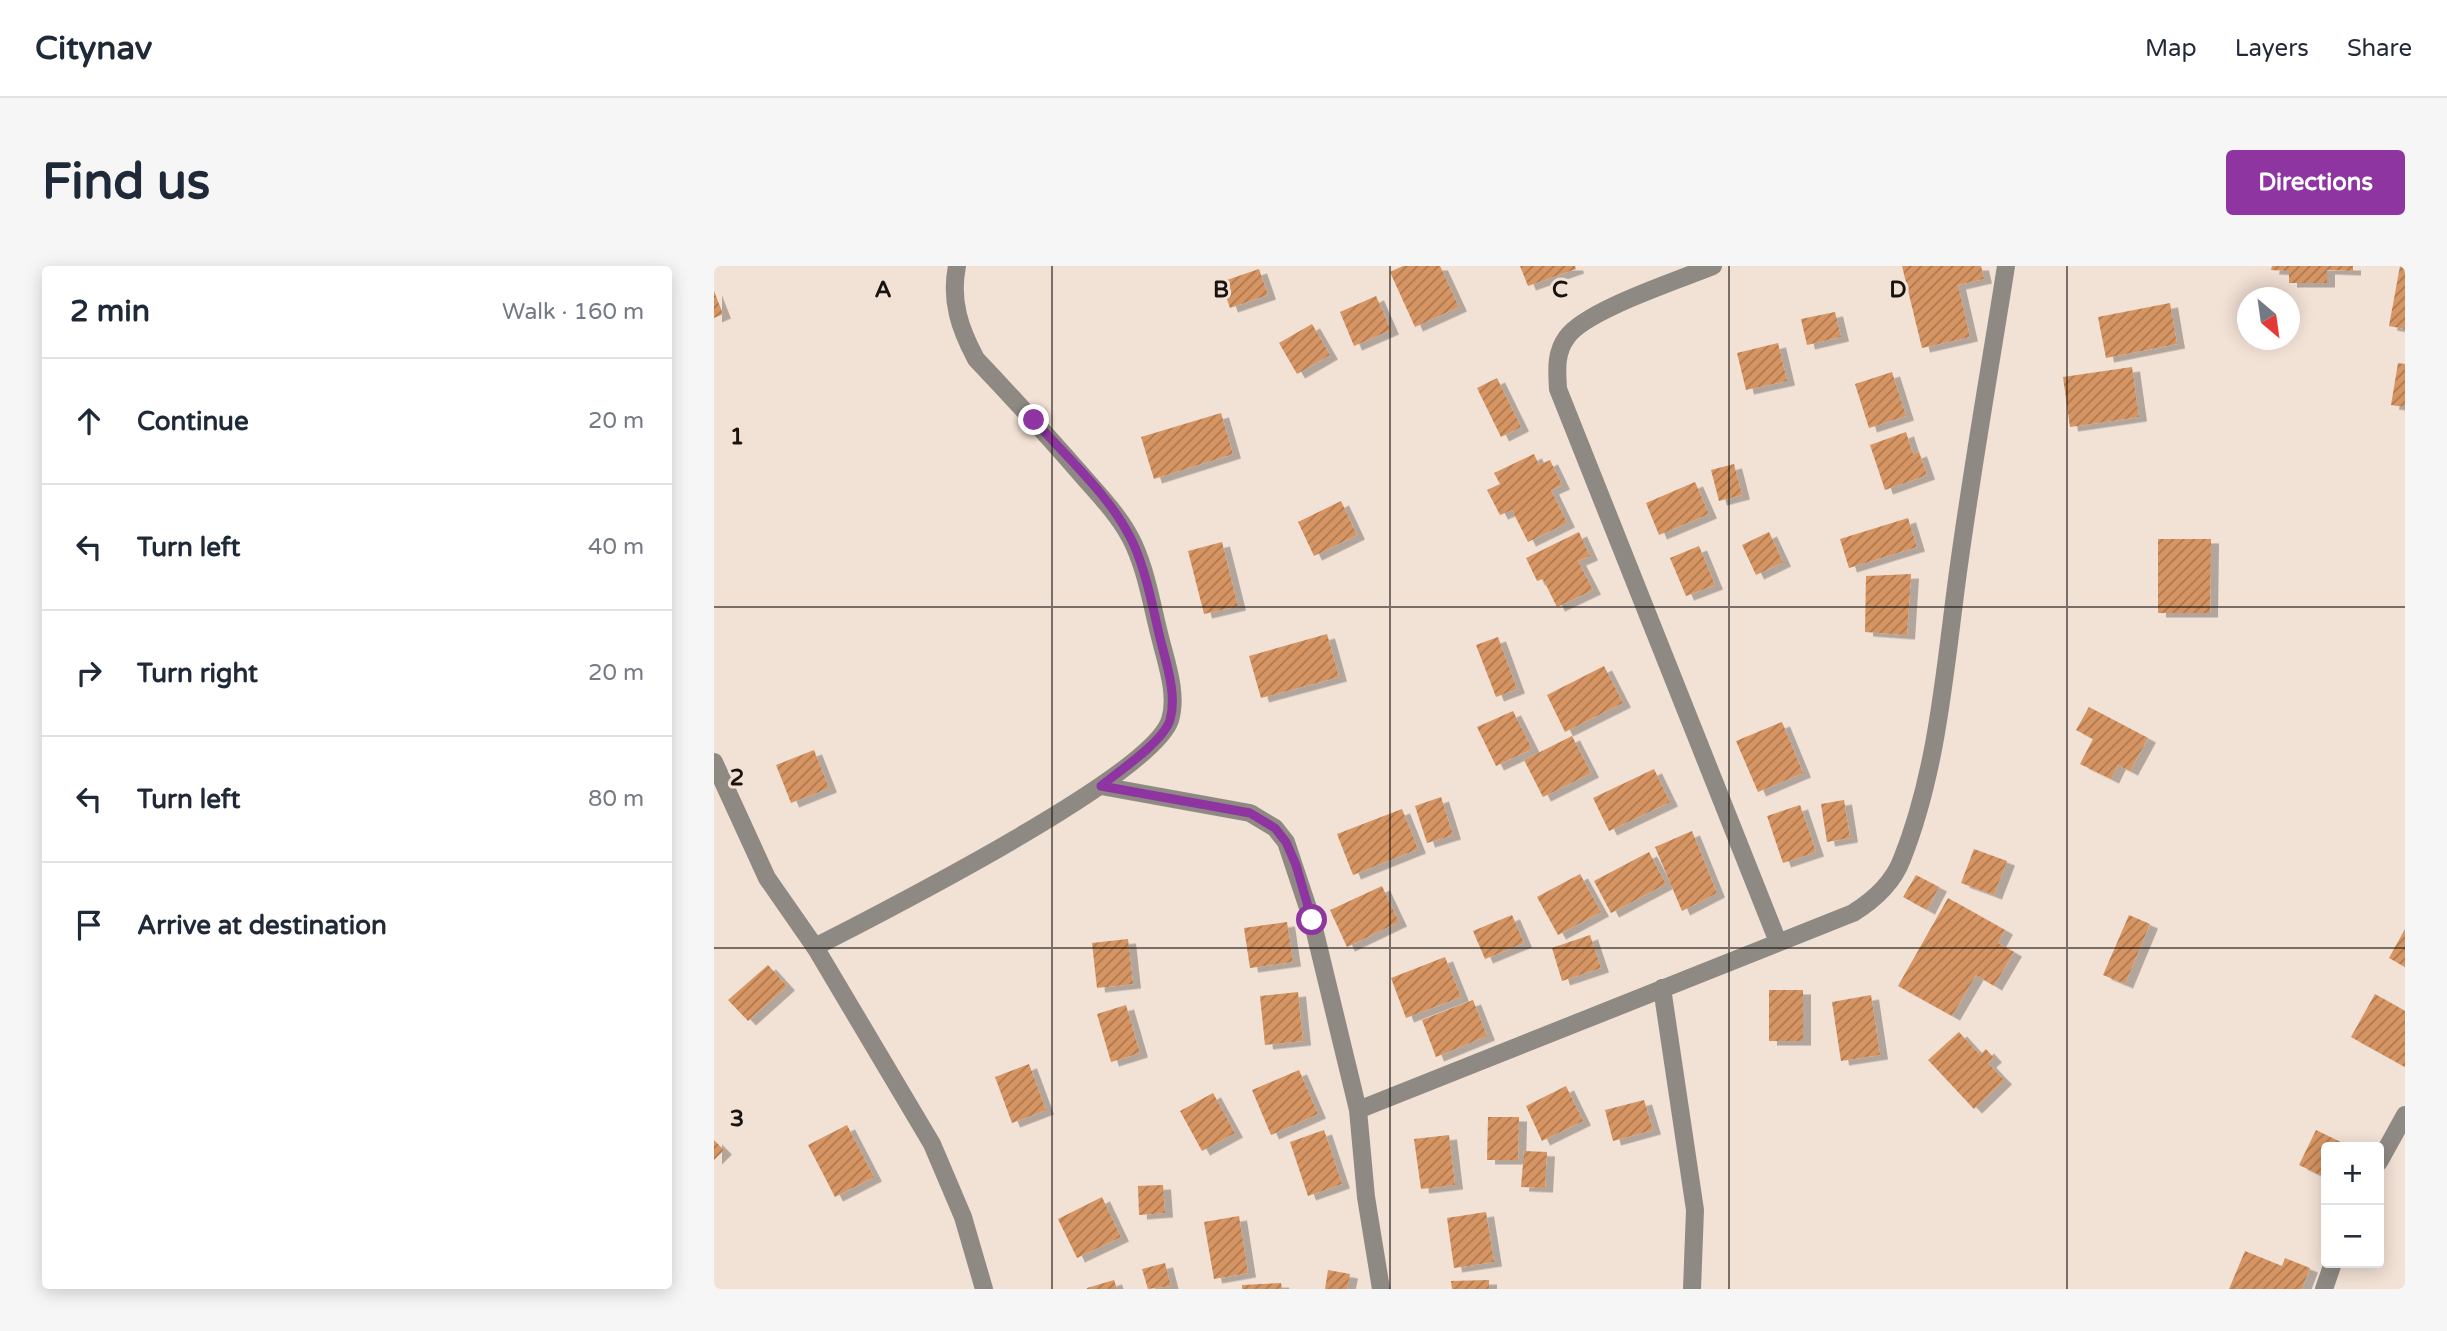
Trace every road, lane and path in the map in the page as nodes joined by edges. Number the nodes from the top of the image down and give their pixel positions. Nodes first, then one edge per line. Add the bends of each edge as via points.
1 (957, 266) edge
2 (1713, 266) edge
3 (2006, 266) edge
4 (714, 762) edge
5 (1101, 786) junction
6 (1778, 942) junction
7 (815, 947) junction
8 (1662, 988) junction
9 (1358, 1110) junction
10 (2405, 1115) edge
11 (2384, 1153) edge
12 (2331, 1268) edge
13 (984, 1289) edge
14 (1381, 1289) edge
15 (1692, 1289) edge
16 (2324, 1289) edge

1 - 5 street via 955,304 961,330 976,359 1111,509 1133,542 1145,573 1168,669 1170,721 1160,737
2 - 6 street via 1595,315 1567,336 1556,362 1558,389
3 - 6 street via 1940,704 1924,787 1902,861 1873,901
4 - 7 street via 767,878
5 - 7 street via 960,871
5 - 9 street via 1250,813 1275,828 1286,842 1312,920
6 - 8 street
7 - 13 street via 932,1144 963,1217
8 - 9 street
8 - 15 street via 1695,1210
9 - 14 street
10 - 11 street
12 - 16 street

